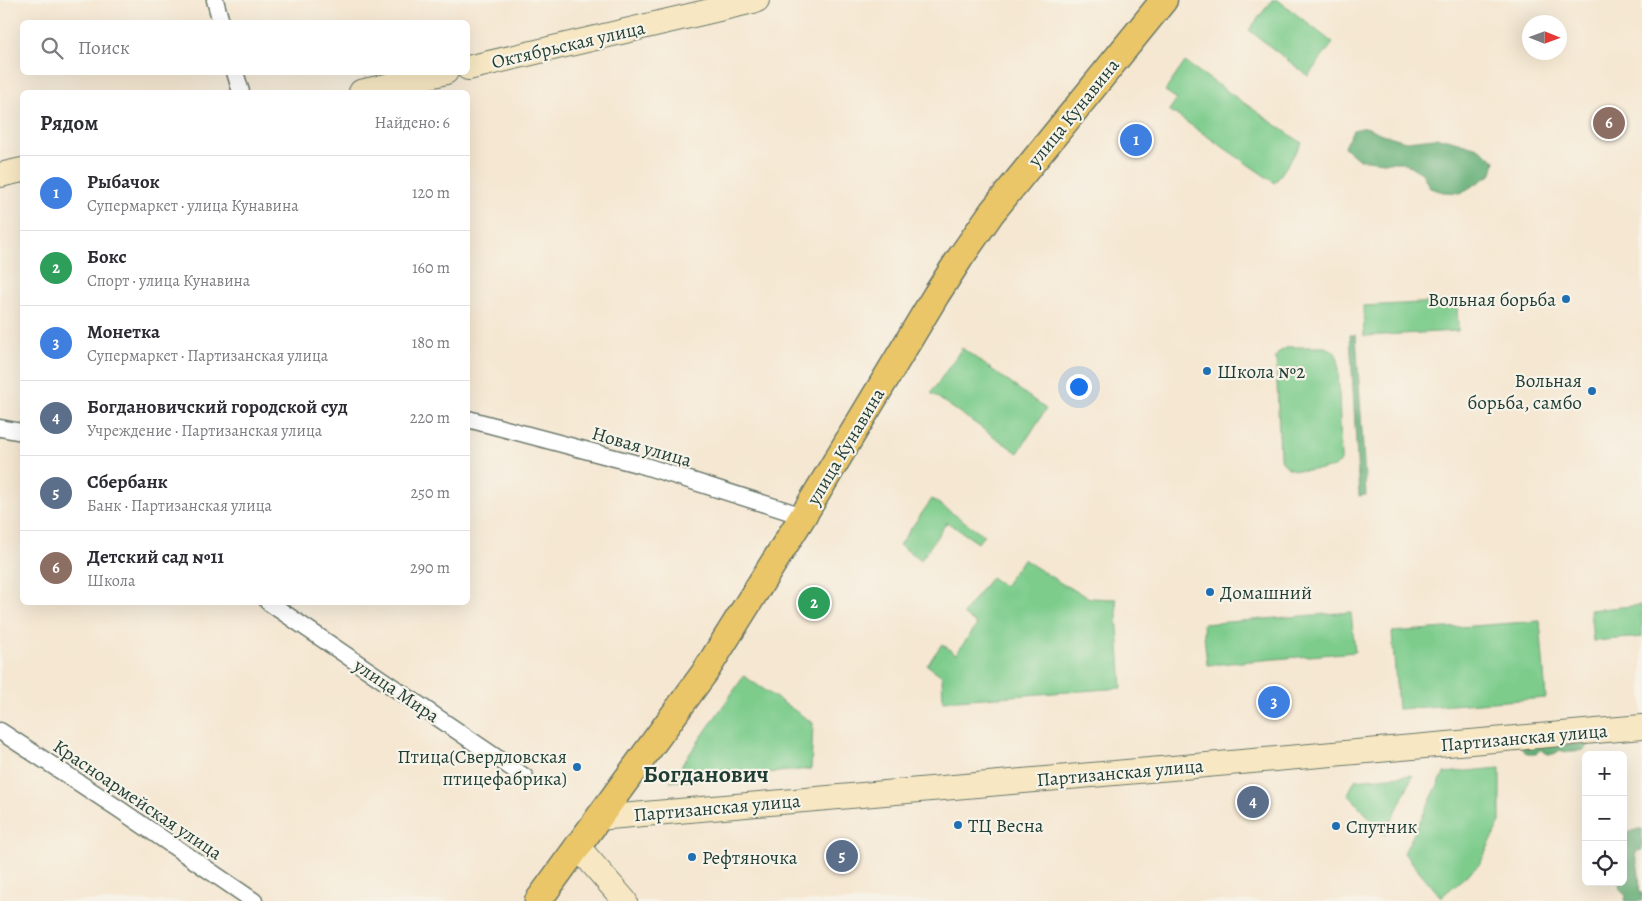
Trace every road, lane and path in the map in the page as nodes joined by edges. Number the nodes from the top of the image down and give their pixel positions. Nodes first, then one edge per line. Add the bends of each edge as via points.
1 (214, 0) edge
2 (757, 0) edge
3 (1164, 0) edge
4 (220, 20) edge
5 (470, 68) edge
6 (236, 75) edge
7 (433, 75) edge
8 (240, 90) edge
9 (370, 90) edge
10 (20, 170) edge
11 (0, 175) edge
12 (470, 420) edge
13 (0, 428) edge
14 (20, 432) edge
15 (803, 516) junction
16 (277, 605) edge
17 (1642, 727) edge
18 (0, 731) edge
19 (525, 777) dead end
20 (598, 818) junction
21 (577, 846) junction
22 (254, 901) edge
23 (538, 901) edge
24 (625, 901) edge

1 - 4 street
2 - 5 street, Октябрьская улица
3 - 15 main road, улица Кунавина via 1004,197 960,258
6 - 8 street
7 - 9 street
10 - 11 street
12 - 15 street, Новая улица via 645,466
13 - 14 street
15 - 20 main road, улица Кунавина via 705,672
16 - 19 street, улица Мира
17 - 20 street, Партизанская улица
18 - 22 street, Красноармейская улица
20 - 21 main road, улица Кунавина
21 - 23 main road, улица Кунавина
21 - 24 street

